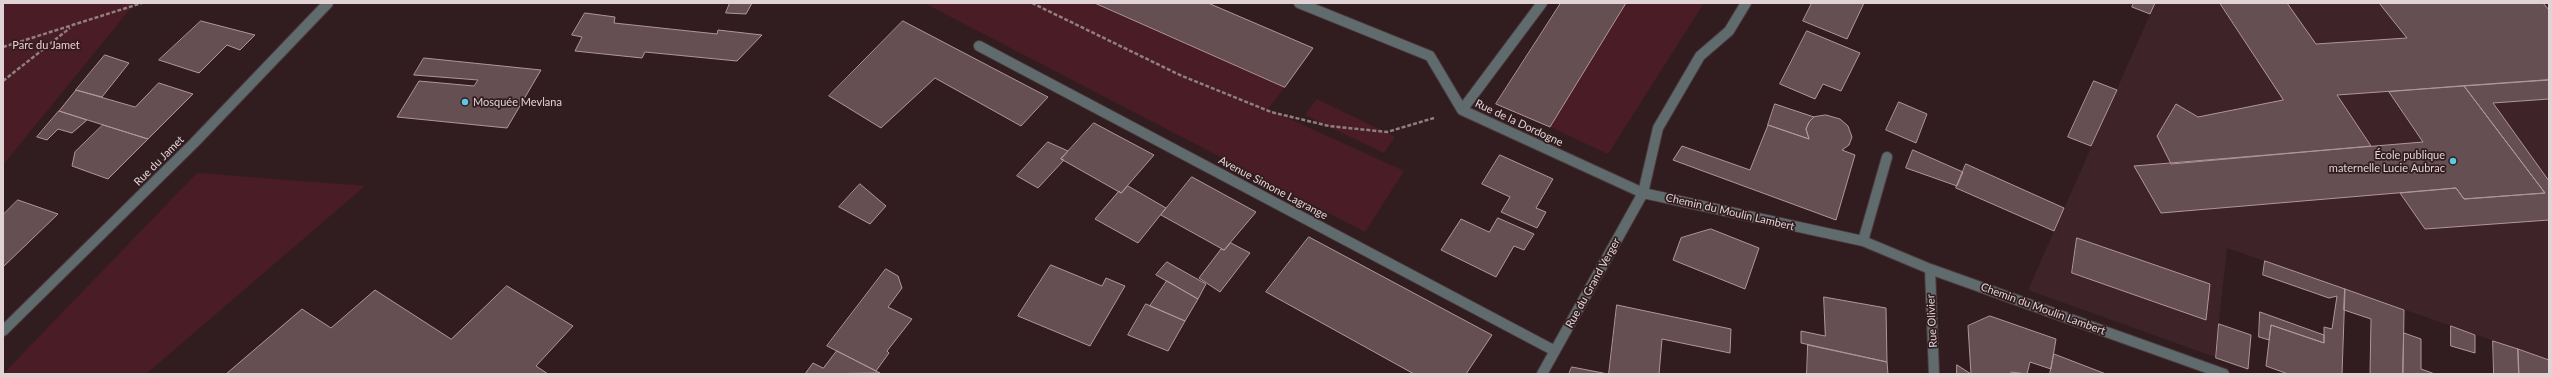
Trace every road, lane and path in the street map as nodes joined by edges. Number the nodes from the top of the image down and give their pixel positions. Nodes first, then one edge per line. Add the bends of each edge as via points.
1 (142, 3) edge
2 (328, 3) edge
3 (1032, 3) edge
4 (1299, 3) edge
5 (1542, 3) edge
6 (1746, 3) edge
7 (71, 26) junction
8 (979, 46) dead end
9 (3, 47) edge
10 (3, 81) edge
11 (1462, 110) junction
12 (1887, 158) dead end
13 (1643, 192) junction
14 (1863, 241) junction
15 (1930, 269) junction
16 (3, 331) edge
17 (1555, 350) junction
18 (1542, 374) edge
19 (1934, 374) edge
20 (2224, 374) edge

1 - 7 path
2 - 16 street, Rue du Jamet via 194,143
3 - 11 path via 1182,76 1271,112 1329,126 1387,132
4 - 11 street, Rue de la Dordogne via 1430,56
5 - 11 street
6 - 13 street, Rue du Grand Verger via 1729,31 1700,56 1658,128
7 - 9 path
7 - 10 path
8 - 17 street, Avenue Simone Lagrange
11 - 13 street, Rue de la Dordogne
12 - 14 street
13 - 14 street, Chemin du Moulin Lambert
13 - 17 street, Rue du Grand Verger
14 - 15 street, Chemin du Moulin Lambert
15 - 19 street, Rue Olivier
15 - 20 street, Chemin du Moulin Lambert
17 - 18 street, Rue du Grand Verger

